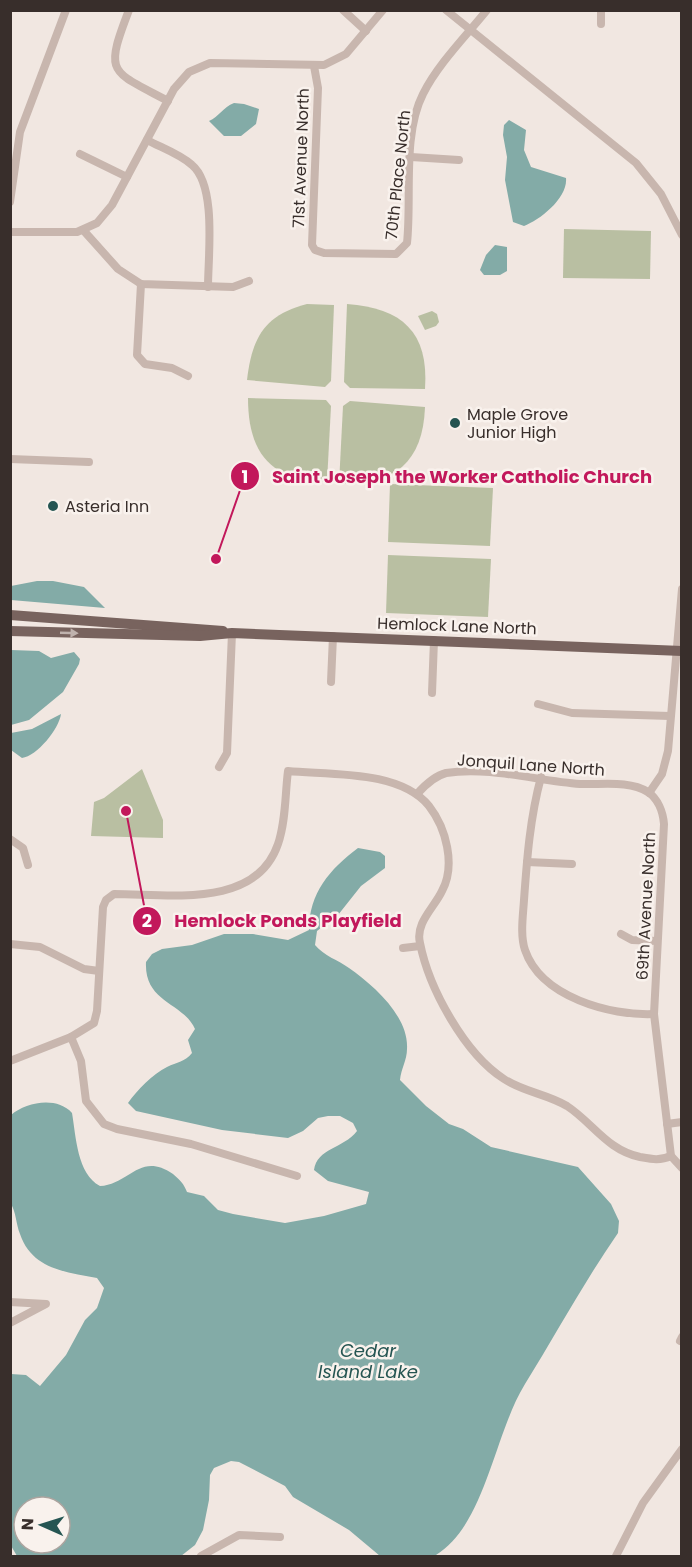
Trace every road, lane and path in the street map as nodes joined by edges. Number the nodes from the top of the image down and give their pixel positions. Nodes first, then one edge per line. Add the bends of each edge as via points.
1 (66, 10) edge
2 (129, 10) edge
3 (343, 10) edge
4 (383, 10) edge
5 (446, 10) edge
6 (487, 10) edge
7 (601, 10) edge
8 (601, 24) dead end
9 (471, 30) junction
10 (366, 31) junction
11 (314, 66) junction
12 (168, 101) junction
13 (147, 140) junction
14 (80, 153) dead end
15 (411, 157) junction
16 (459, 160) dead end
17 (127, 177) junction
18 (10, 202) edge
19 (10, 231) edge
20 (84, 231) junction
21 (681, 235) edge
22 (396, 254) joint
23 (249, 281) dead end
24 (141, 284) junction
25 (208, 287) junction
26 (188, 376) dead end
27 (10, 459) edge
28 (89, 462) dead end
29 (681, 588) edge
30 (10, 615) edge
31 (10, 631) edge
32 (232, 633) junction
33 (333, 636) junction
34 (434, 640) junction
35 (680, 651) edge
36 (331, 682) dead end
37 (432, 693) dead end
38 (538, 704) dead end
39 (670, 716) junction
40 (219, 767) dead end
41 (541, 777) junction
42 (649, 793) junction
43 (417, 794) junction
44 (10, 839) edge
45 (527, 862) junction
46 (572, 864) dead end
47 (28, 865) dead end
48 (621, 934) dead end
49 (657, 941) junction
50 (10, 944) edge
51 (420, 946) junction
52 (404, 948) dead end
53 (99, 971) junction
54 (654, 1014) junction
55 (71, 1037) junction
56 (10, 1061) edge
57 (681, 1122) edge
58 (667, 1124) junction
59 (671, 1156) junction
60 (681, 1168) edge
61 (297, 1176) dead end
62 (10, 1302) edge
63 (10, 1323) edge
64 (681, 1449) edge
65 (280, 1537) dead end
66 (201, 1557) edge
67 (616, 1557) edge

1 - 18 street via 20,132
2 - 12 street via 114,52 117,68 127,79
3 - 10 street
4 - 10 street
5 - 9 street
6 - 9 street, 70th Place North
7 - 8 street
9 - 15 street, 70th Place North via 422,95 414,120
9 - 21 street via 636,163 674,211
10 - 11 street via 346,54
11 - 12 street via 210,63 180,80
11 - 22 street, 71st Avenue North via 318,88 311,239 315,250
12 - 13 street
13 - 17 street
13 - 25 street via 193,165 204,180 208,198
14 - 17 street
15 - 16 street
15 - 22 street, 70th Place North via 407,243
17 - 20 street via 106,215
19 - 20 street
20 - 24 street via 118,269
23 - 25 street via 233,287
24 - 25 street
24 - 26 street via 137,355 145,364 172,368
27 - 28 street
29 - 35 street
30 - 32 main road, Hemlock Lane North
31 -> 32 main road, Hemlock Lane North via 200,636
32 - 33 main road, Hemlock Lane North
32 - 40 street via 227,753
33 - 34 main road, Hemlock Lane North
33 - 36 street
34 - 35 main road, Hemlock Lane North
34 - 37 street
35 - 39 street
38 - 39 street via 572,713
39 - 42 street via 666,760
41 - 42 street, Jonquil Lane North via 579,784 630,785
41 - 43 street, Jonquil Lane North via 446,773
41 - 45 street via 531,816
42 - 49 street, 69th Avenue North via 661,810 664,824
43 - 51 street via 440,825 448,868 443,890 421,925
43 - 53 street via 391,781 288,771 278,845 254,879 227,891 114,894 106,900
44 - 47 street via 23,848
45 - 46 street
45 - 54 street via 523,943 536,968 557,988 579,1000 618,1013
48 - 49 street via 632,940
49 - 54 street, 69th Avenue North
50 - 53 street via 40,947 84,969
51 - 52 street
51 - 59 street via 443,1008 492,1070 517,1086 567,1106 617,1150 652,1159
53 - 55 street via 94,1023
54 - 58 street, 69th Avenue North
55 - 56 street
55 - 61 street via 82,1067 86,1101 104,1124 191,1143
57 - 58 street
58 - 59 street, 69th Avenue North
59 - 60 street
62 - 63 street via 46,1304
64 - 67 street via 643,1503
65 - 66 street via 239,1535

